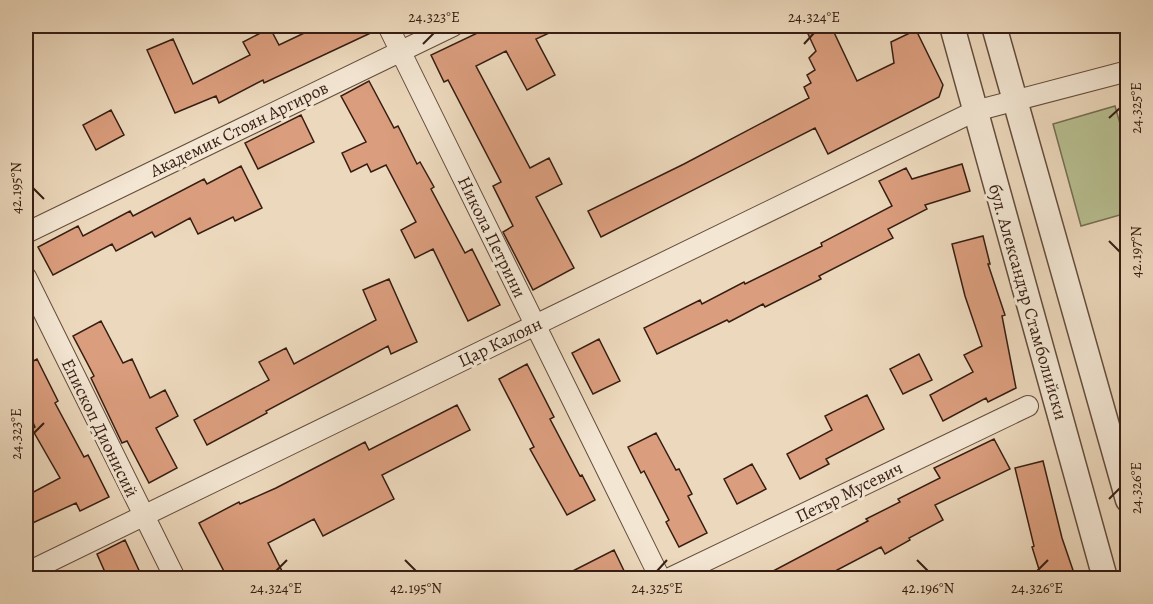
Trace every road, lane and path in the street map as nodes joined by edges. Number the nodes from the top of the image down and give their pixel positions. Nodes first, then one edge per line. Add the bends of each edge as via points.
1 (388, 26) edge
2 (453, 26) edge
3 (952, 26) edge
4 (994, 26) edge
5 (400, 51) junction
6 (1128, 70) edge
7 (1014, 99) junction
8 (975, 111) junction
9 (26, 233) edge
10 (26, 277) edge
11 (535, 325) junction
12 (1028, 406) dead end
13 (1128, 500) edge
14 (144, 515) junction
15 (26, 573) edge
16 (175, 579) edge
17 (660, 579) edge
18 (669, 579) edge
19 (1105, 579) edge

1 - 5 street, Никола Петрини
2 - 5 street, Академик Стоян Аргиров
3 - 8 street, бул. Александър Стамболийски
4 - 7 street
5 - 9 street, Академик Стоян Аргиров
5 - 11 street, Никола Петрини
6 - 7 street, Цар Калоян
7 - 8 street, Цар Калоян
7 - 13 street
8 - 11 street, Цар Калоян
8 - 19 street, бул. Александър Стамболийски
10 - 14 street, Епископ Дионисий
11 - 14 street, Цар Калоян
11 - 17 street, Никола Петрини
12 - 18 street, Петър Мусевич
14 - 15 street, Цар Калоян
14 - 16 street, Епископ Дионисий

